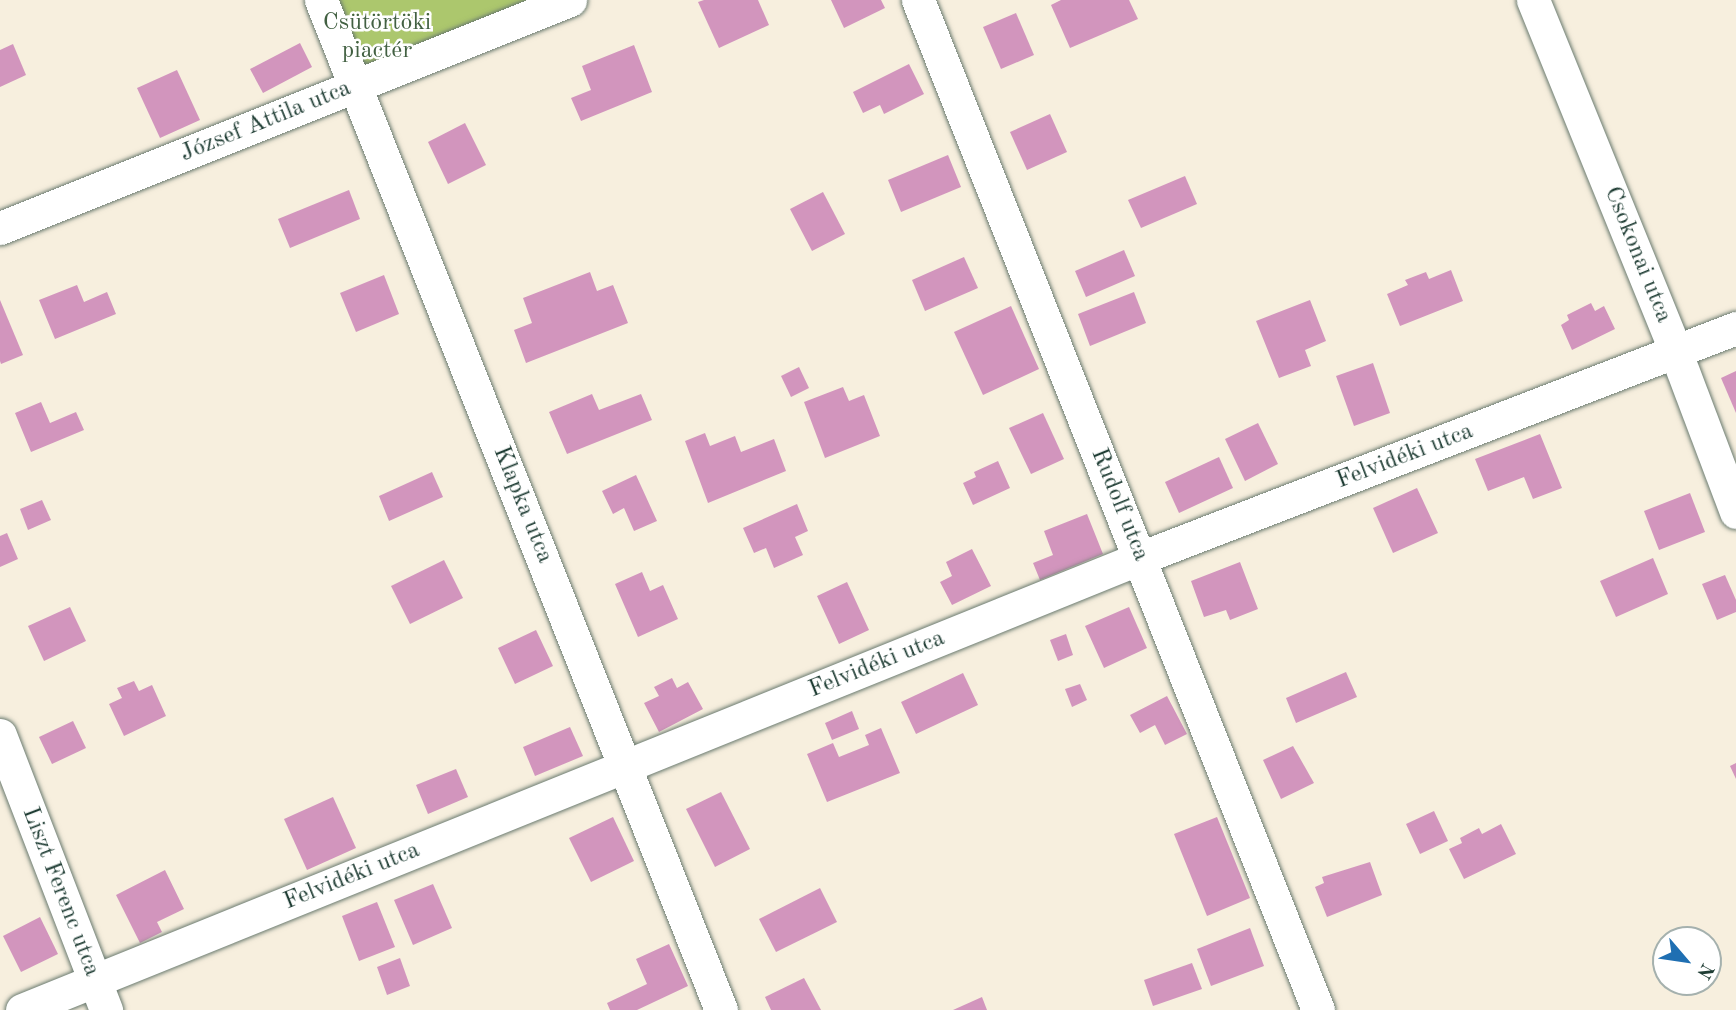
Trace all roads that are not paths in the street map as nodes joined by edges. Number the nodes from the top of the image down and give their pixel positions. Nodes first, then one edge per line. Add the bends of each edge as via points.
1 (321, 0) edge
2 (570, 0) edge
3 (918, 0) edge
4 (1533, 0) edge
5 (355, 87) junction
6 (0, 228) edge
7 (1736, 328) edge
8 (1676, 353) junction
9 (1736, 512) edge
10 (1140, 558) junction
11 (0, 735) edge
12 (627, 766) junction
13 (100, 995) edge
14 (22, 1010) edge
15 (721, 1010) edge
16 (1318, 1010) edge

1 - 5 street, Klapka utca
2 - 5 street, József Attila utca
3 - 10 street, Rudolf utca
4 - 8 street, Csokonai utca
5 - 6 street, József Attila utca
5 - 12 street, Klapka utca
7 - 8 street, Felvidéki utca
8 - 9 street, Csokonai utca
8 - 10 street, Felvidéki utca
10 - 12 street, Felvidéki utca
10 - 16 street, Rudolf utca
11 - 13 street, Liszt Ferenc utca
12 - 13 street, Felvidéki utca
12 - 15 street, Klapka utca
13 - 14 street, Felvidéki utca

